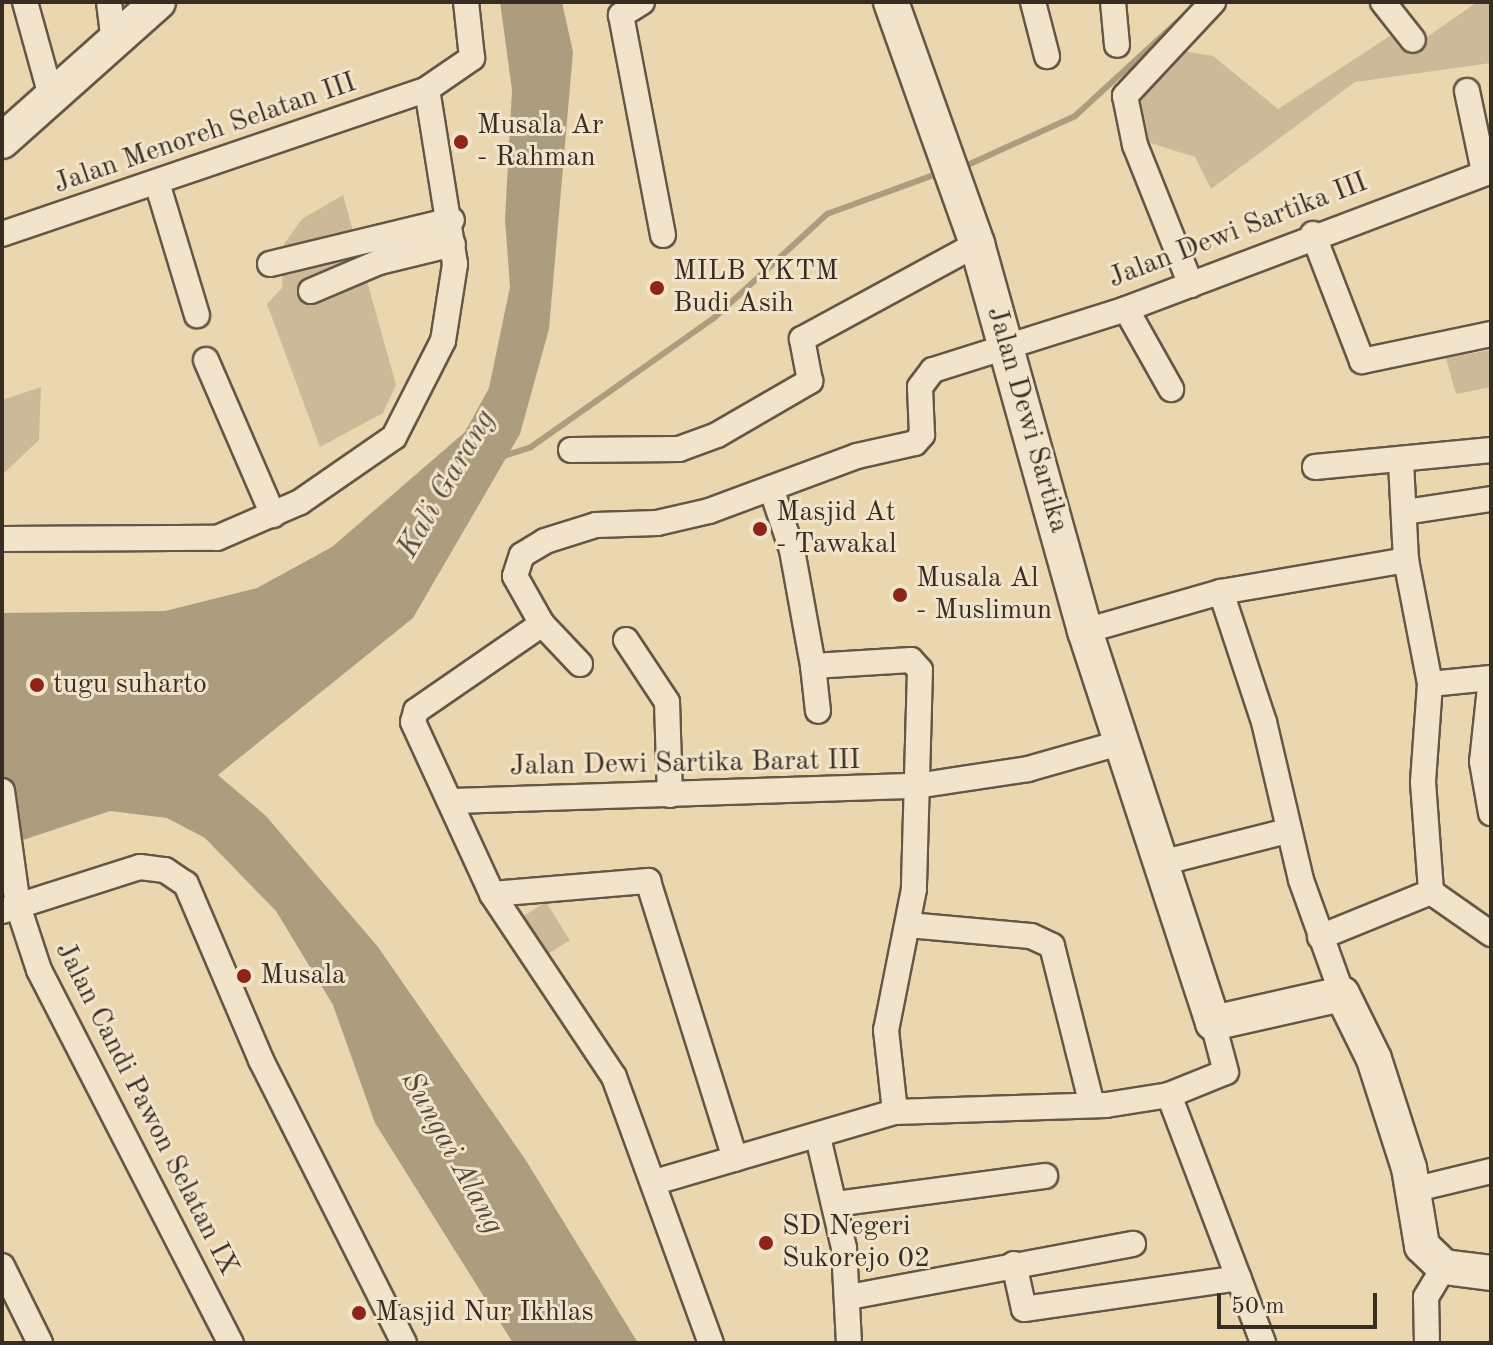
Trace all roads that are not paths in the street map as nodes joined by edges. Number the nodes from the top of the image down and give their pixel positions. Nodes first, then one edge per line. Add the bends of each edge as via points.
1 (25, 2) edge
2 (109, 2) edge
3 (158, 2) edge
4 (466, 2) edge
5 (642, 2) edge
6 (891, 2) edge
7 (1033, 2) edge
8 (1113, 2) edge
9 (1213, 2) edge
10 (1383, 2) edge
11 (114, 40) junction
12 (1413, 40) dead end
13 (1117, 45) dead end
14 (1047, 56) dead end
15 (427, 89) junction
16 (1467, 91) dead end
17 (51, 96) junction
18 (2, 141) edge
19 (1488, 171) edge
20 (158, 186) junction
21 (972, 228) junction
22 (452, 232) junction
23 (2, 234) edge
24 (1313, 234) junction
25 (663, 235) dead end
26 (270, 264) dead end
27 (1191, 285) junction
28 (311, 291) dead end
29 (1126, 309) junction
30 (197, 315) dead end
31 (1491, 334) edge
32 (1007, 346) junction
33 (206, 360) dead end
34 (1171, 389) dead end
35 (571, 450) dead end
36 (1491, 450) edge
37 (1401, 462) junction
38 (1315, 467) dead end
39 (771, 488) junction
40 (1491, 499) edge
41 (1405, 512) junction
42 (273, 515) junction
43 (2, 539) edge
44 (1406, 560) junction
45 (1221, 592) junction
46 (542, 624) junction
47 (1085, 631) junction
48 (626, 640) dead end
49 (580, 664) dead end
50 (813, 666) junction
51 (1491, 678) edge
52 (1430, 684) junction
53 (818, 711) dead end
54 (1119, 743) junction
55 (916, 786) junction
56 (2, 791) edge
57 (670, 795) junction
58 (454, 801) junction
59 (1491, 813) edge
60 (1287, 831) junction
61 (1157, 864) junction
62 (1431, 892) junction
63 (492, 894) junction
64 (12, 905) edge
65 (908, 925) junction
66 (1491, 934) edge
67 (1320, 937) junction
68 (1342, 994) junction
69 (1213, 1023) junction
70 (1169, 1095) junction
71 (1092, 1105) junction
72 (895, 1112) junction
73 (818, 1137) junction
74 (735, 1159) junction
75 (1491, 1171) edge
76 (1045, 1176) dead end
77 (655, 1182) junction
78 (1412, 1190) junction
79 (835, 1204) junction
80 (1133, 1244) dead end
81 (1014, 1264) junction
82 (2, 1266) edge
83 (1444, 1267) junction
84 (1491, 1273) edge
85 (1239, 1278) junction
86 (849, 1297) junction
87 (40, 1343) edge
88 (231, 1343) edge
89 (404, 1343) edge
90 (711, 1343) edge
91 (849, 1343) edge
92 (1263, 1343) edge
93 (1427, 1343) edge

1 - 17 street
2 - 11 street
3 - 11 street
4 - 15 street, Jalan Menoreh Selatan III via 472,58
5 - 25 street via 621,15
6 - 21 street, Jalan Dewi Sartika
7 - 14 street
8 - 13 street
9 - 27 street via 1125,96 1135,145
10 - 12 street
11 - 17 street
15 - 20 street, Jalan Menoreh Selatan III
15 - 22 street
16 - 19 street
17 - 18 street
19 - 24 street, Jalan Dewi Sartika III
20 - 23 street, Jalan Menoreh Selatan III
20 - 30 street
21 - 32 street, Jalan Dewi Sartika
21 - 35 street via 802,339 810,381 717,435 679,449
22 - 26 street
22 - 28 street
22 - 42 street via 443,341 394,437 353,471
24 - 27 street, Jalan Dewi Sartika III
24 - 31 street via 1362,361
27 - 29 street, Jalan Dewi Sartika III
29 - 32 street, Jalan Dewi Sartika III
29 - 34 street
32 - 39 street, Jalan Dewi Sartika III via 927,375 915,443
32 - 47 street, Jalan Dewi Sartika
33 - 42 street
36 - 37 street
37 - 38 street
37 - 41 street
39 - 46 street via 683,517 596,525 545,541 522,555 515,576
39 - 50 street via 792,550
40 - 41 street
41 - 44 street
42 - 43 street via 205,541
44 - 45 street
44 - 52 street
45 - 47 street
45 - 60 street via 1264,722
46 - 49 street
46 - 58 street via 413,716
47 - 54 street, Jalan Dewi Sartika
48 - 57 street via 667,702
50 - 53 street
50 - 55 street via 916,663
51 - 52 street
51 - 59 street via 1482,762
52 - 62 street via 1423,782
54 - 55 street, Jalan Dewi Sartika Barat III via 1028,769
54 - 61 street, Jalan Dewi Sartika
55 - 57 street, Jalan Dewi Sartika Barat III
55 - 65 street
56 - 64 street, Jalan Candi Pawon Selatan IX
57 - 58 street, Jalan Dewi Sartika Barat III
58 - 63 street
60 - 61 street
60 - 67 street
61 - 69 street, Jalan Dewi Sartika
62 - 66 street
62 - 67 street
63 - 74 street via 648,881
63 - 77 street via 614,1077
64 - 88 street, Jalan Candi Pawon Selatan IX via 39,970
64 - 89 street via 140,867 165,870 186,884 261,1060
65 - 71 street via 1031,936 1052,946
65 - 72 street via 886,1030
67 - 68 street
68 - 69 street
68 - 78 street via 1374,1059
69 - 70 street, Jalan Dewi Sartika via 1226,1072
70 - 71 street
70 - 85 street
71 - 72 street
72 - 73 street
73 - 74 street
73 - 79 street
74 - 77 street
75 - 78 street
76 - 79 street
77 - 90 street
78 - 83 street via 1422,1246
79 - 86 street
80 - 81 street
81 - 85 street via 1024,1309
81 - 86 street
82 - 87 street
83 - 84 street
83 - 93 street via 1426,1297
85 - 92 street
86 - 91 street

